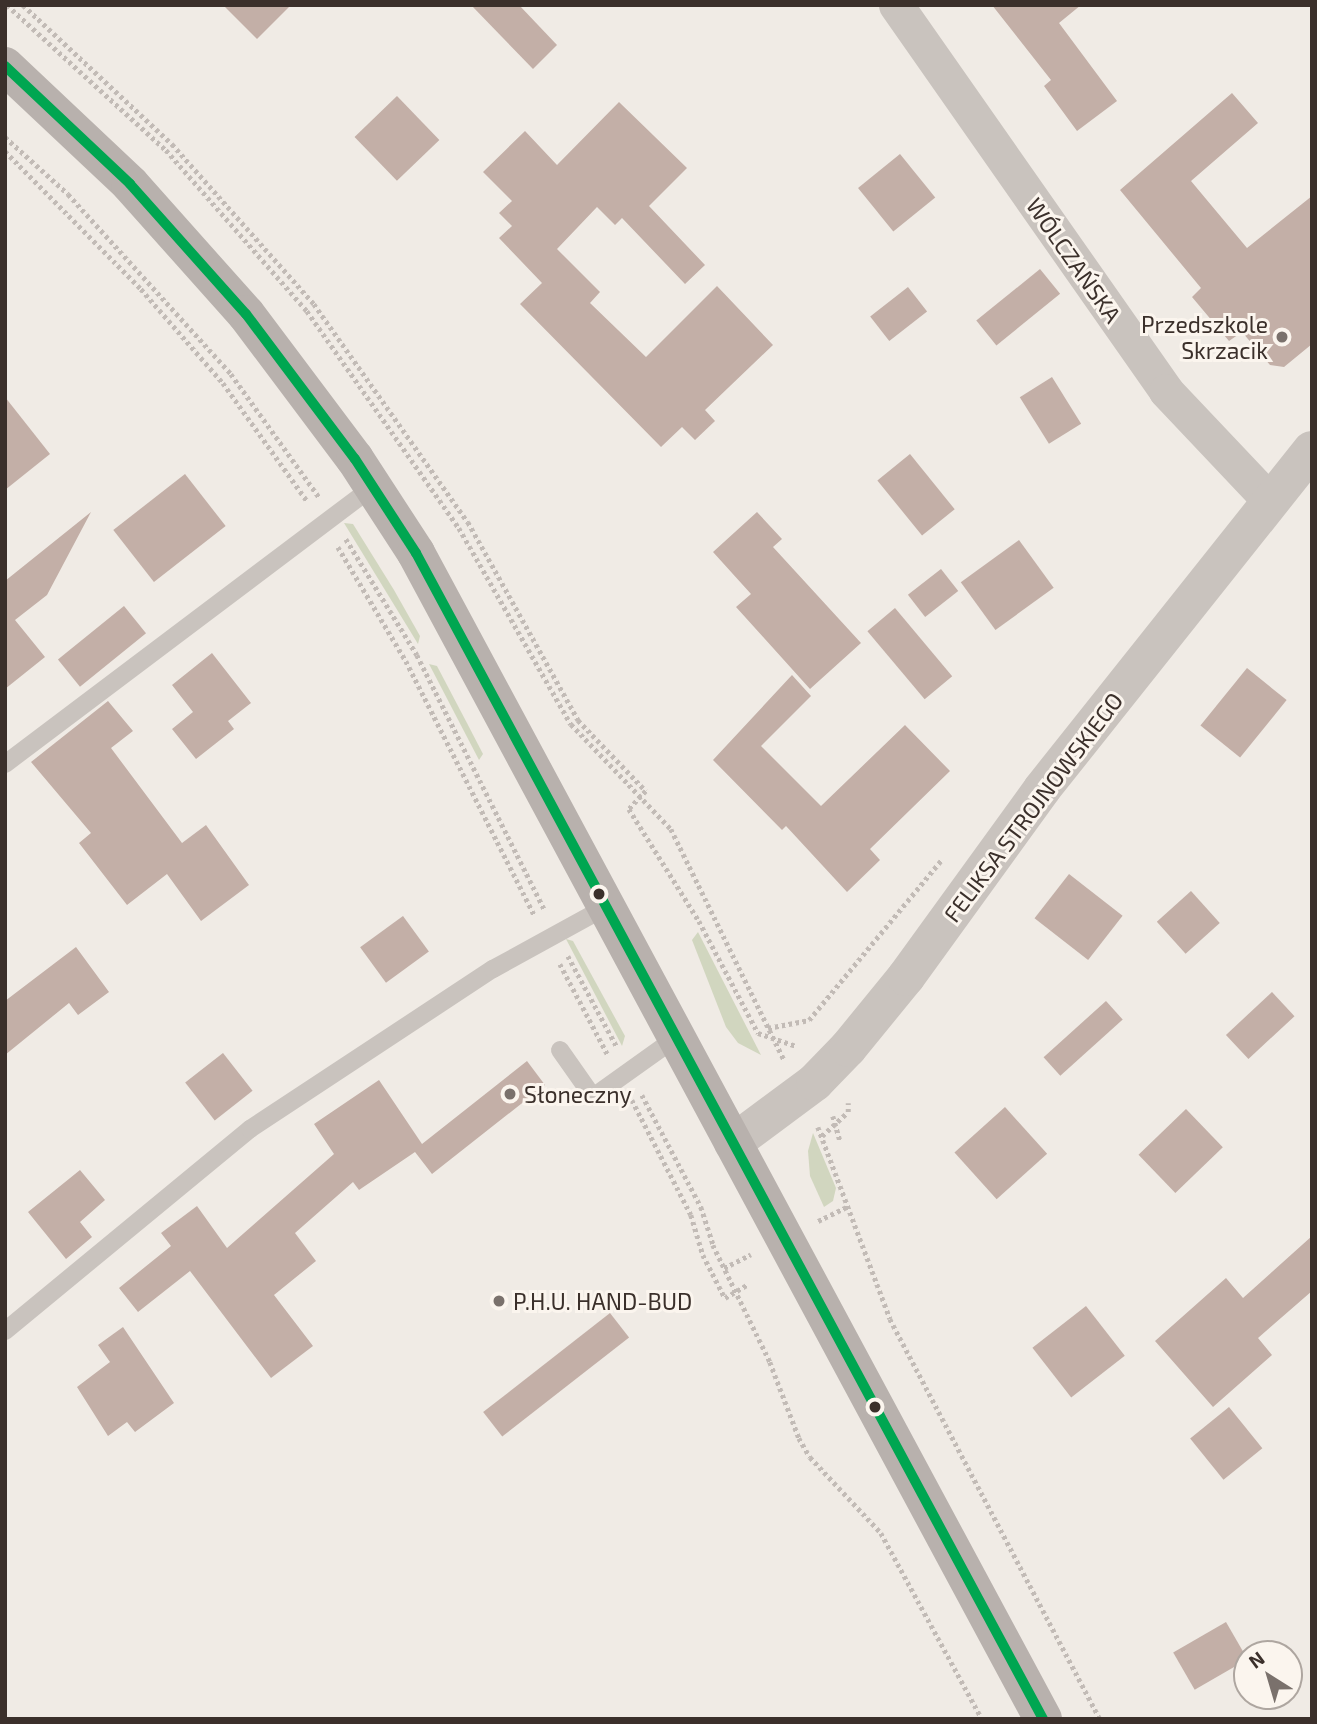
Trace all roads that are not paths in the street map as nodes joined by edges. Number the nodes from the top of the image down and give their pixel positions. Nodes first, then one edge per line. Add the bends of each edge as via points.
1 (896, 5) edge
2 (5, 66) edge
3 (1312, 450) edge
4 (373, 486) junction
5 (1269, 500) junction
6 (5, 764) edge
7 (606, 907) junction
8 (677, 1037) junction
9 (560, 1050) dead end
10 (733, 1143) junction
11 (5, 1331) edge
12 (1043, 1719) edge

1 - 5 street, WÓLCZAŃSKA via 1166,391
2 - 4 main road via 107,161 190,248 282,360
3 - 5 street, FELIKSA STROJNOWSKIEGO
4 - 6 lane
4 - 7 main road via 463,634
5 - 10 street, FELIKSA STROJNOWSKIEGO via 1042,789 906,977 848,1048 815,1082
7 - 8 main road
7 - 11 lane via 551,935 250,1129
8 - 9 lane via 593,1097
8 - 10 main road
10 - 12 main road

